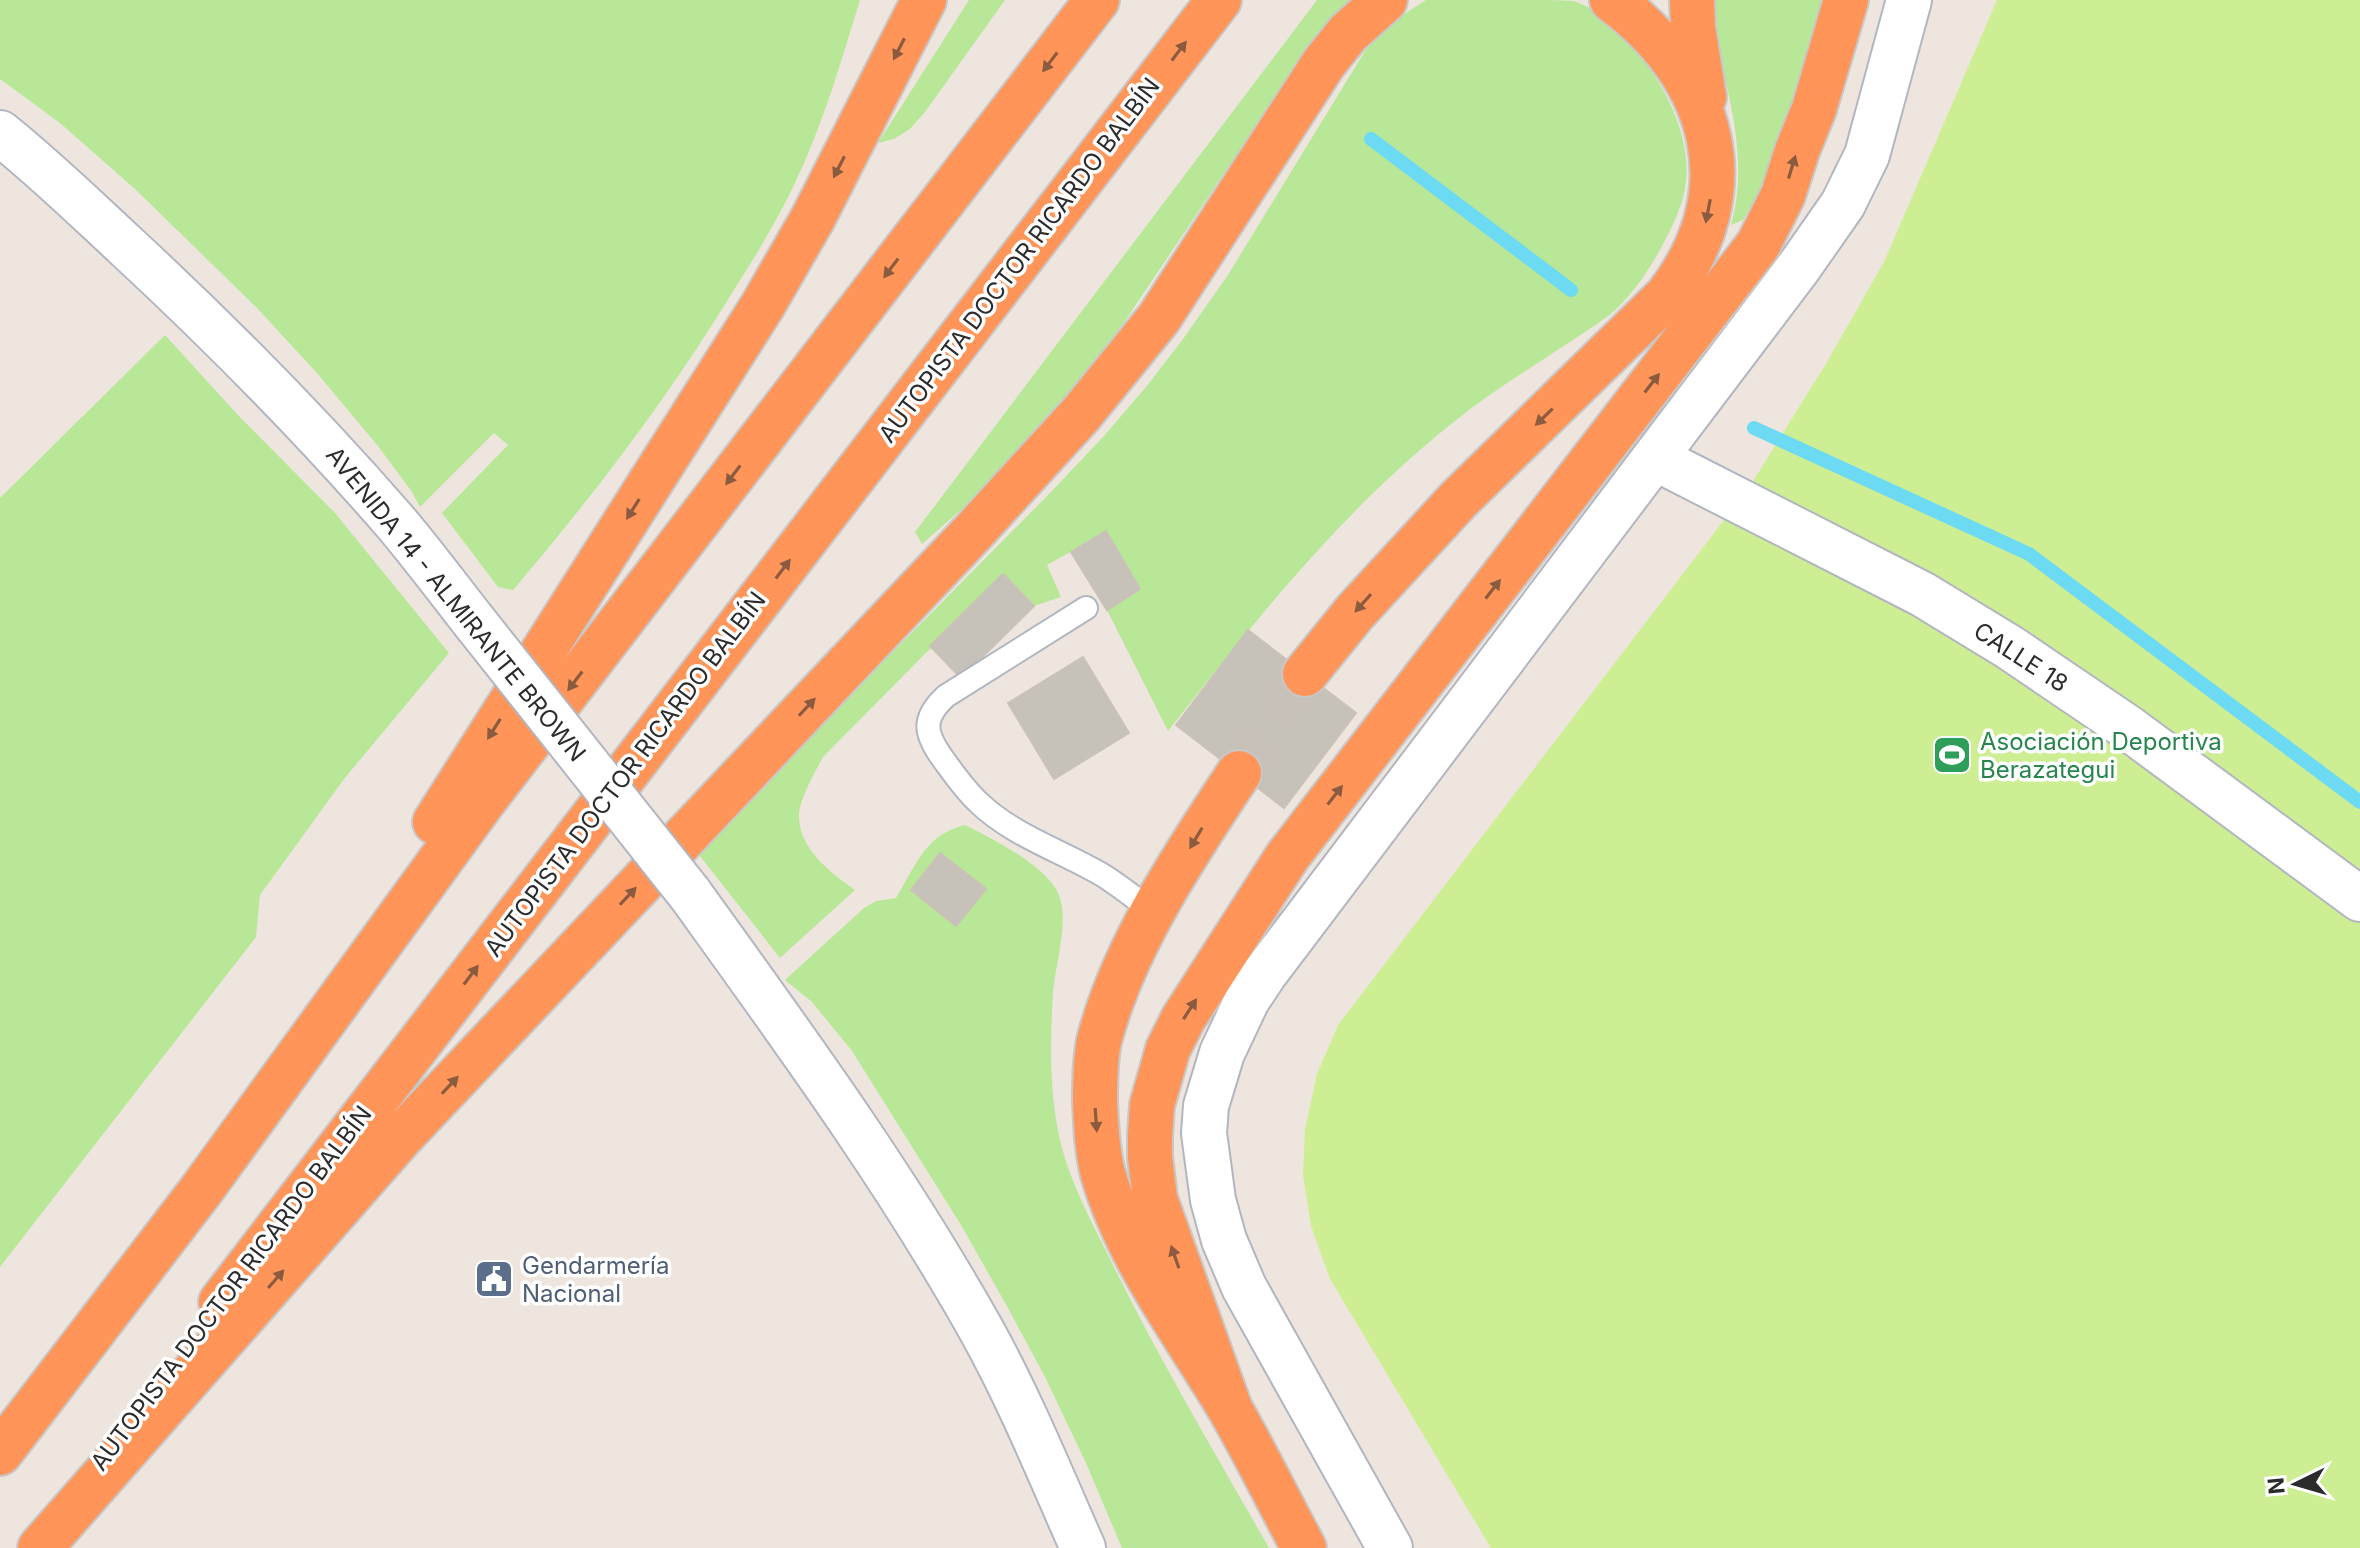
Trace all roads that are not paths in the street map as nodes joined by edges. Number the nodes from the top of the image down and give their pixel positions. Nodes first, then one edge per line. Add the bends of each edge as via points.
1 (924, 0) edge
2 (1097, 0) edge
3 (1219, 0) edge
4 (1385, 0) edge
5 (1612, 0) edge
6 (1692, 0) edge
7 (1846, 0) edge
8 (1909, 0) edge
9 (0, 133) edge
10 (1711, 147) junction
11 (1655, 458) junction
12 (1086, 608) dead end
13 (1305, 674) tunnel mouth
14 (1239, 773) tunnel mouth
15 (2360, 899) edge
16 (1153, 912) junction
17 (202, 1189) junction
18 (1230, 1409) junction
19 (0, 1453) edge
20 (32, 1548) edge
21 (40, 1548) edge
22 (1083, 1548) edge
23 (1304, 1548) edge
24 (1390, 1548) edge

1 -> 17 highway via 763,305
2 -> 17 highway via 482,803
20 -> 3 highway, AUTOPISTA DOCTOR RICARDO BALBÍN
21 -> 4 highway via 400,1138 1081,414 1159,318 1324,63
5 - 10 highway via 1673,61 1703,115
6 - 10 highway
18 -> 7 highway via 1155,1199 1151,1120 1168,1049 1287,857 1758,245 1783,195 1814,109
8 - 11 street via 1871,144 1843,204
9 - 22 street, AVENIDA 14 - ALMIRANTE BROWN, bridge via 178,294 326,445 399,527 690,894 895,1185 948,1273 1032,1433
10 -> 13 highway via 1709,217 1685,273 1458,500
11 - 15 street, CALLE 18 via 1922,594 2009,647
11 - 24 street via 1265,973 1222,1053 1206,1106 1207,1162 1224,1240 1244,1287
12 - 16 lane via 946,696 927,728 932,743 979,804 1027,837 1115,883
14 -> 16 highway
16 -> 18 highway via 1122,975 1099,1043 1098,1143 1103,1172 1132,1246
17 - 19 highway
18 - 23 highway

